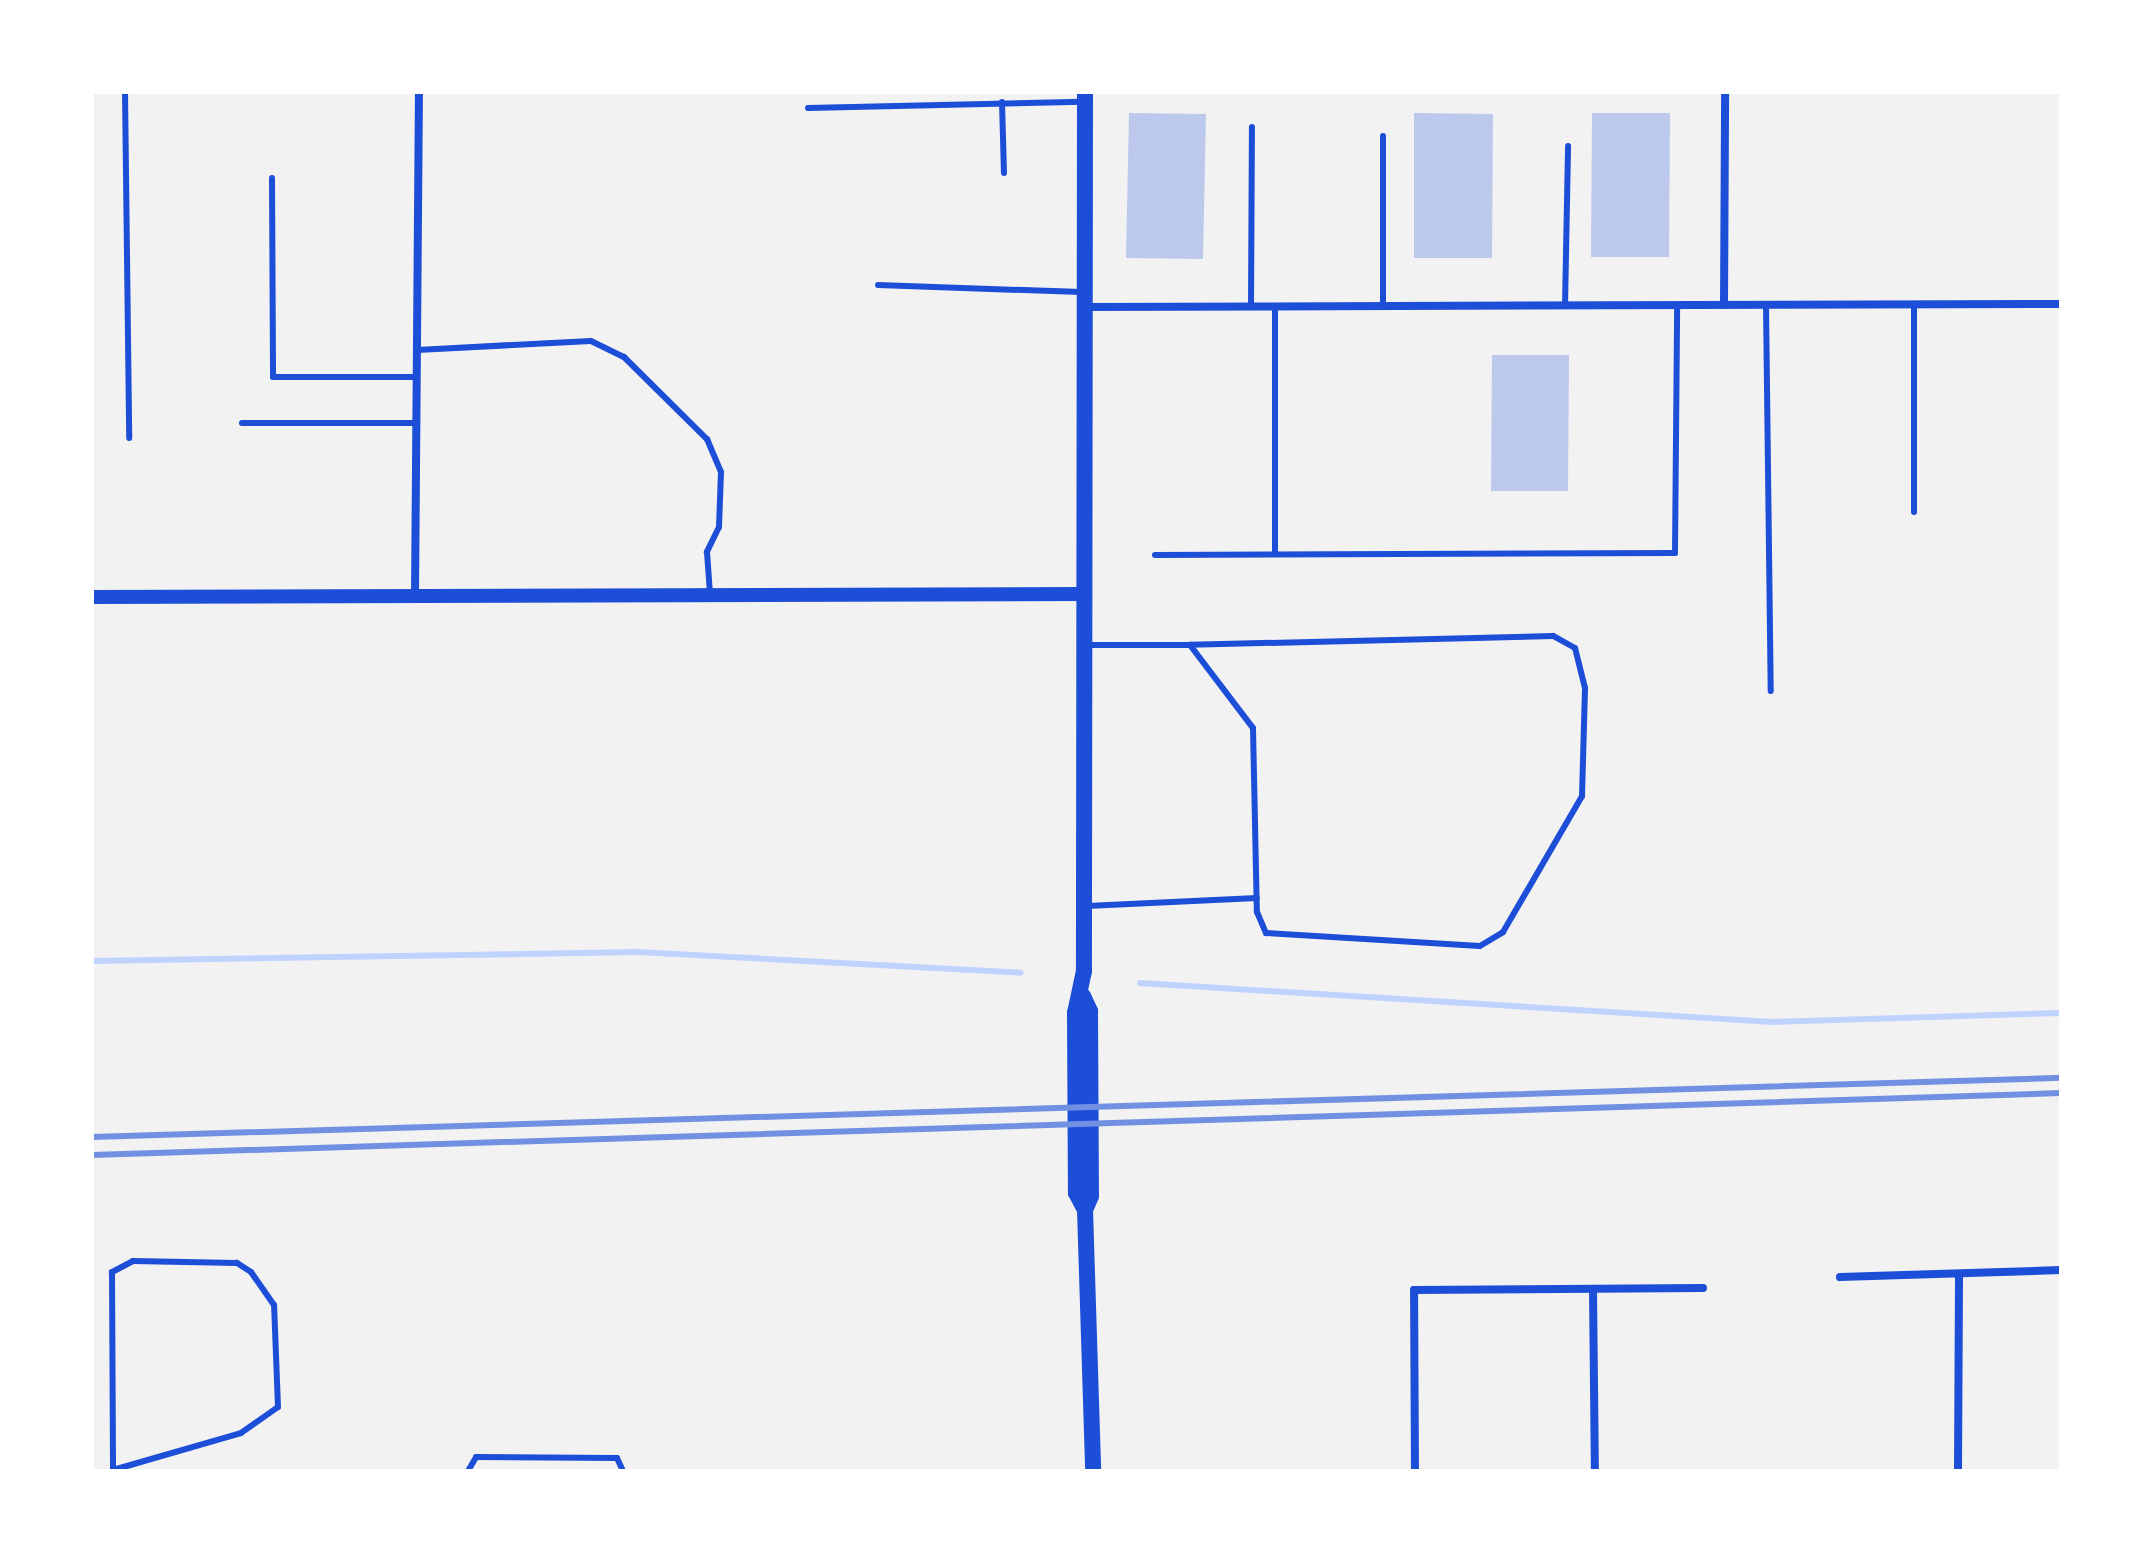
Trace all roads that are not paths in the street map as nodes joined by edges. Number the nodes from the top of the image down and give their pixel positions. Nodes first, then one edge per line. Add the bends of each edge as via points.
1 (125, 92) edge
2 (419, 92) edge
3 (1725, 92) edge
4 (1085, 97) edge
5 (1002, 102) junction
6 (808, 108) dead end
7 (1252, 127) dead end
8 (1383, 136) dead end
9 (1568, 146) dead end
10 (1004, 173) dead end
11 (272, 178) dead end
12 (878, 285) dead end
13 (1085, 300) junction
14 (2061, 304) edge
15 (1677, 305) junction
16 (1724, 305) junction
17 (1766, 305) junction
18 (1914, 305) junction
19 (1383, 306) junction
20 (1565, 306) junction
21 (1251, 307) junction
22 (1275, 307) junction
23 (417, 350) junction
24 (416, 377) junction
25 (242, 423) dead end
26 (416, 423) junction
27 (129, 438) dead end
28 (1914, 512) dead end
29 (1275, 554) junction
30 (1155, 555) dead end
31 (1081, 594) junction
32 (710, 595) junction
33 (415, 596) junction
34 (92, 597) edge
35 (1081, 645) junction
36 (1190, 645) junction
37 (1771, 691) dead end
38 (1257, 898) junction
39 (1083, 906) junction
40 (2061, 1270) edge
41 (1959, 1274) junction
42 (1840, 1277) dead end
43 (1703, 1288) dead end
44 (1593, 1289) junction
45 (113, 1471) edge
46 (468, 1471) edge
47 (623, 1471) edge
48 (1093, 1471) edge
49 (1415, 1471) edge
50 (1595, 1471) edge
51 (1958, 1471) edge

1 - 27 lane
2 - 23 street
3 - 16 street
4 - 5 lane
4 - 13 main road
5 - 6 lane via 947,110
5 - 10 lane
7 - 21 lane
8 - 19 lane
9 - 20 lane
11 - 24 lane via 273,377
12 - 13 lane
13 - 21 street
13 - 31 main road
14 - 18 street
15 - 16 street
15 - 20 street
15 - 29 lane via 1675,553
16 - 17 street
17 - 18 street
17 - 37 lane
18 - 28 lane
19 - 20 street
19 - 22 street
21 - 22 street
22 - 29 lane
23 - 24 street
23 - 32 lane via 591,341 624,357 707,439 721,472 719,527 707,552
24 - 26 street
25 - 26 lane
26 - 33 street
29 - 30 lane
31 - 32 street
31 - 35 main road
32 - 33 street
33 - 34 street
35 - 36 lane
35 - 39 main road
36 - 38 lane via 1253,728
36 - 38 lane via 1553,636 1575,648 1581,668 1582,796 1494,940 1480,946 1266,933
38 - 39 lane
39 - 48 main road via 1091,1106 1085,1210
40 - 41 street
41 - 42 street
41 - 51 street
43 - 44 street
44 - 49 street via 1414,1290
44 - 50 street
45 - 45 lane via 112,1272 133,1261 237,1263 251,1272 274,1305 278,1407 241,1433
46 - 47 lane via 476,1457 617,1458

